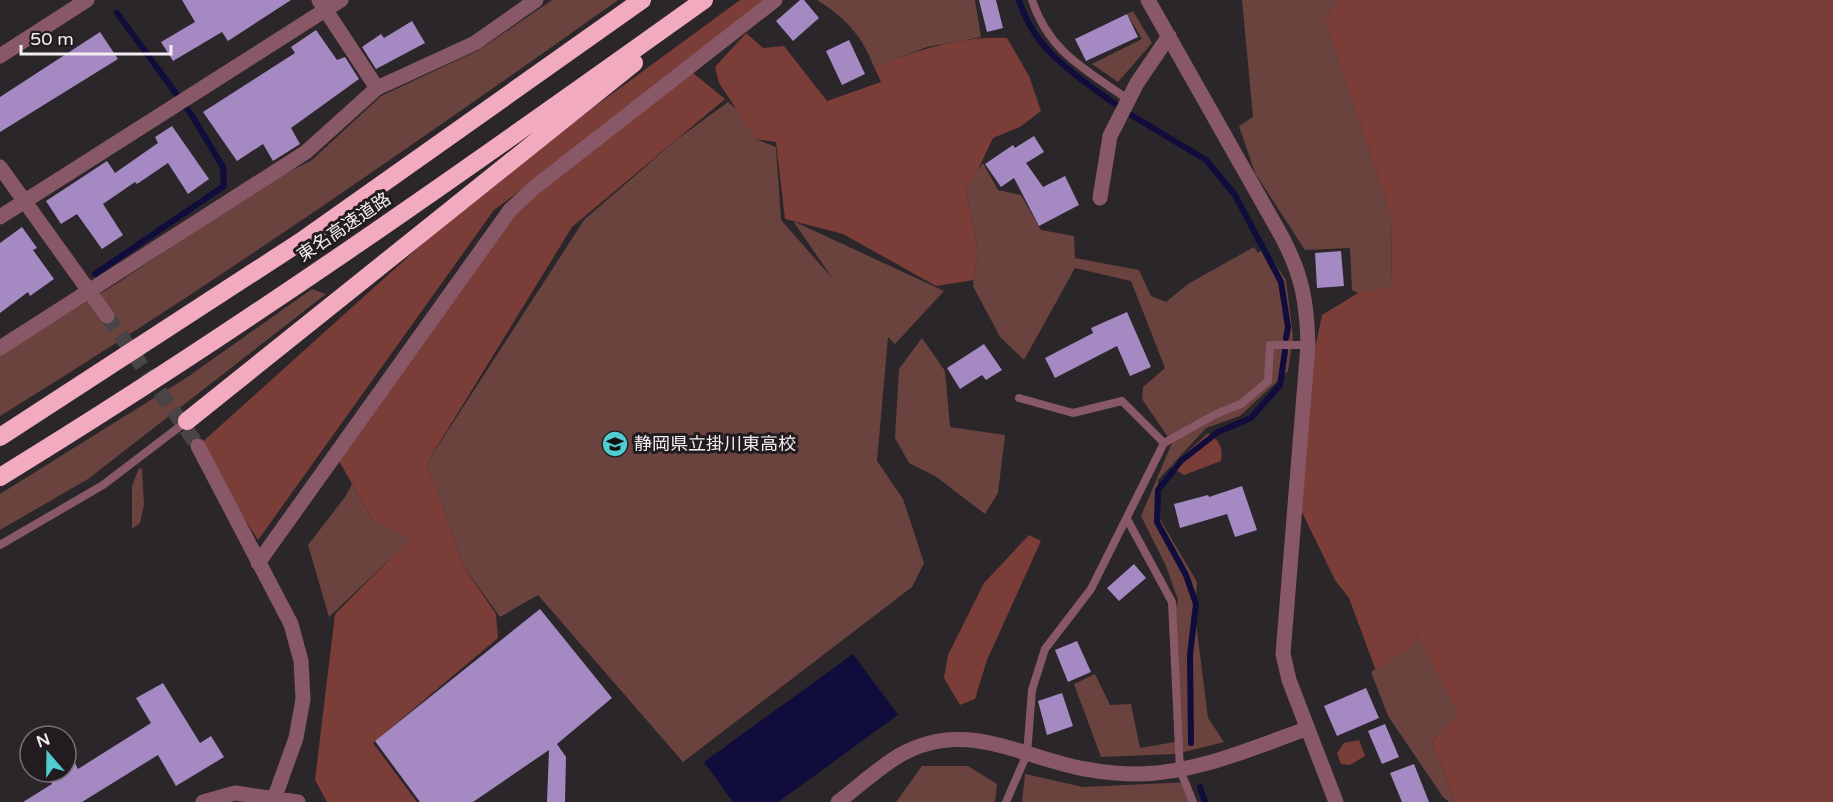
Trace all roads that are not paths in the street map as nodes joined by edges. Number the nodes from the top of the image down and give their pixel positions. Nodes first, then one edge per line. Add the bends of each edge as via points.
1 (87, 0) edge
2 (341, 0) edge
3 (536, 0) edge
4 (642, 0) edge
5 (704, 0) edge
6 (713, 0) edge
7 (775, 0) edge
8 (1032, 0) edge
9 (1148, 0) edge
10 (322, 4) edge
11 (1168, 36) junction
12 (0, 56) edge
13 (377, 88) junction
14 (1129, 100) junction
15 (0, 167) edge
16 (1100, 198) dead end
17 (24, 202) junction
18 (0, 217) edge
19 (88, 292) junction
20 (107, 316) tunnel mouth
21 (1308, 345) junction
22 (0, 348) edge
23 (1019, 398) dead end
24 (187, 422) joint
25 (0, 437) edge
26 (1164, 443) junction
27 (198, 446) tunnel mouth
28 (0, 477) edge
29 (1127, 519) junction
30 (0, 545) edge
31 (258, 563) junction
32 (1306, 729) junction
33 (1027, 754) junction
34 (1180, 770) junction
35 (854, 797) edge
36 (273, 799) edge
37 (203, 802) edge
38 (298, 802) edge
39 (838, 802) edge
40 (1006, 802) edge
41 (1193, 802) edge
42 (1336, 802) edge

1 - 12 street
2 - 10 street
3 - 13 street via 475,43
4 - 25 highway, 東名高速道路 via 300,242
5 - 28 highway, 東名高速道路 via 289,291 104,414
6 - 24 highway
7 - 31 street via 510,210
8 - 14 lane via 1040,24 1066,56
9 - 11 street
10 - 13 street
10 - 17 street
11 - 14 street
11 - 21 street via 1297,265 1307,303
13 - 19 street via 306,152
14 - 16 street via 1110,136
15 - 17 street
17 - 18 street
17 - 19 street
19 - 20 street
19 - 22 street
21 - 26 lane via 1270,345 1268,381 1241,404
21 - 32 street via 1283,654
23 - 26 lane via 1072,413 1122,401
24 - 30 lane via 103,485
26 - 29 lane
27 - 31 street
29 - 33 lane via 1091,589 1045,649 1032,690
29 - 34 lane via 1172,602
31 - 36 street via 291,624 301,661 303,699 296,738
32 - 34 street
32 - 42 street
33 - 34 street via 1085,769 1139,774
33 - 35 street via 982,741 954,738 928,743 899,755
33 - 40 lane
34 - 41 lane
35 - 39 street
36 - 37 street via 235,793
36 - 38 street

